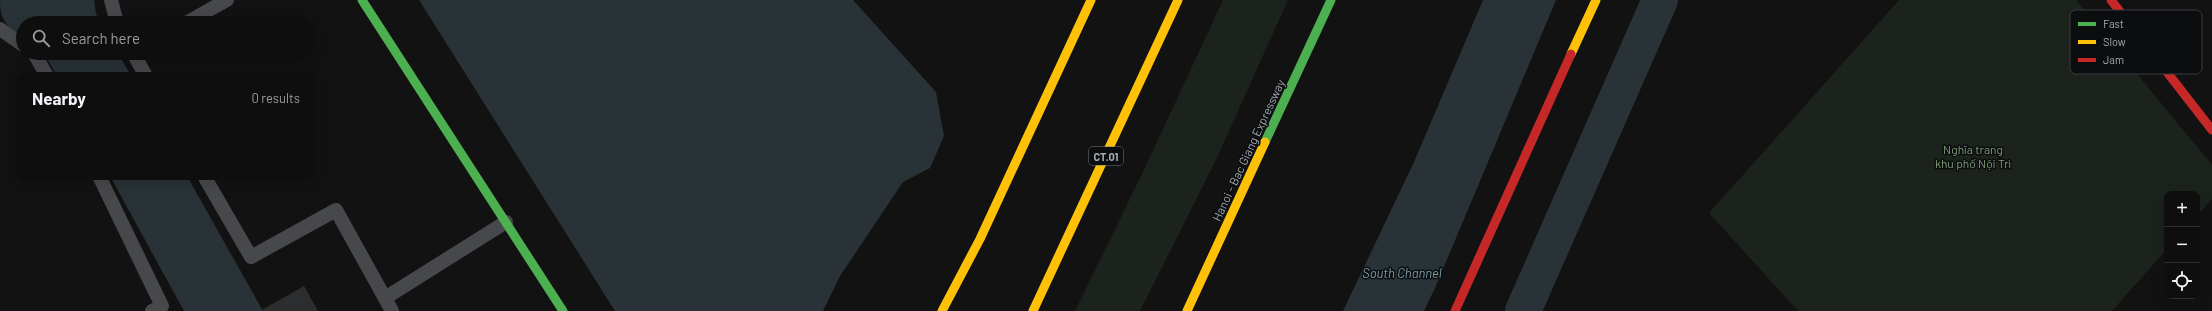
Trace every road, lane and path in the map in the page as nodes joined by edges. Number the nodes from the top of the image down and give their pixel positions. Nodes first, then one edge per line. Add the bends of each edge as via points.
1 (111, 0) edge
2 (227, 0) edge
3 (362, 0) edge
4 (1091, 0) edge
5 (1178, 0) edge
6 (1331, 0) edge
7 (1596, 0) edge
8 (2111, 0) edge
9 (2119, 10) edge
10 (116, 16) edge
11 (198, 16) edge
12 (0, 29) edge
13 (16, 40) edge
14 (38, 60) edge
15 (137, 60) edge
16 (45, 72) edge
17 (144, 72) edge
18 (2168, 74) edge
19 (2212, 130) edge
20 (100, 180) edge
21 (206, 180) edge
22 (506, 222) junction
23 (385, 298) junction
24 (152, 311) edge
25 (392, 311) edge
26 (563, 311) edge
27 (942, 311) edge
28 (1033, 311) edge
29 (1186, 311) edge
30 (1455, 311) edge

1 - 10 lane
2 - 11 lane
3 - 22 main road
4 - 27 main road via 980,239
5 - 28 main road, CT.01
6 - 29 main road, Hanoi - Bac Giang Expressway
7 - 30 main road
8 - 9 main road
12 - 13 lane
14 - 16 lane
15 - 17 lane
18 - 19 main road
20 - 24 lane via 162,306
21 - 23 lane via 251,258 336,210
22 - 23 lane
22 - 26 main road
23 - 25 lane

